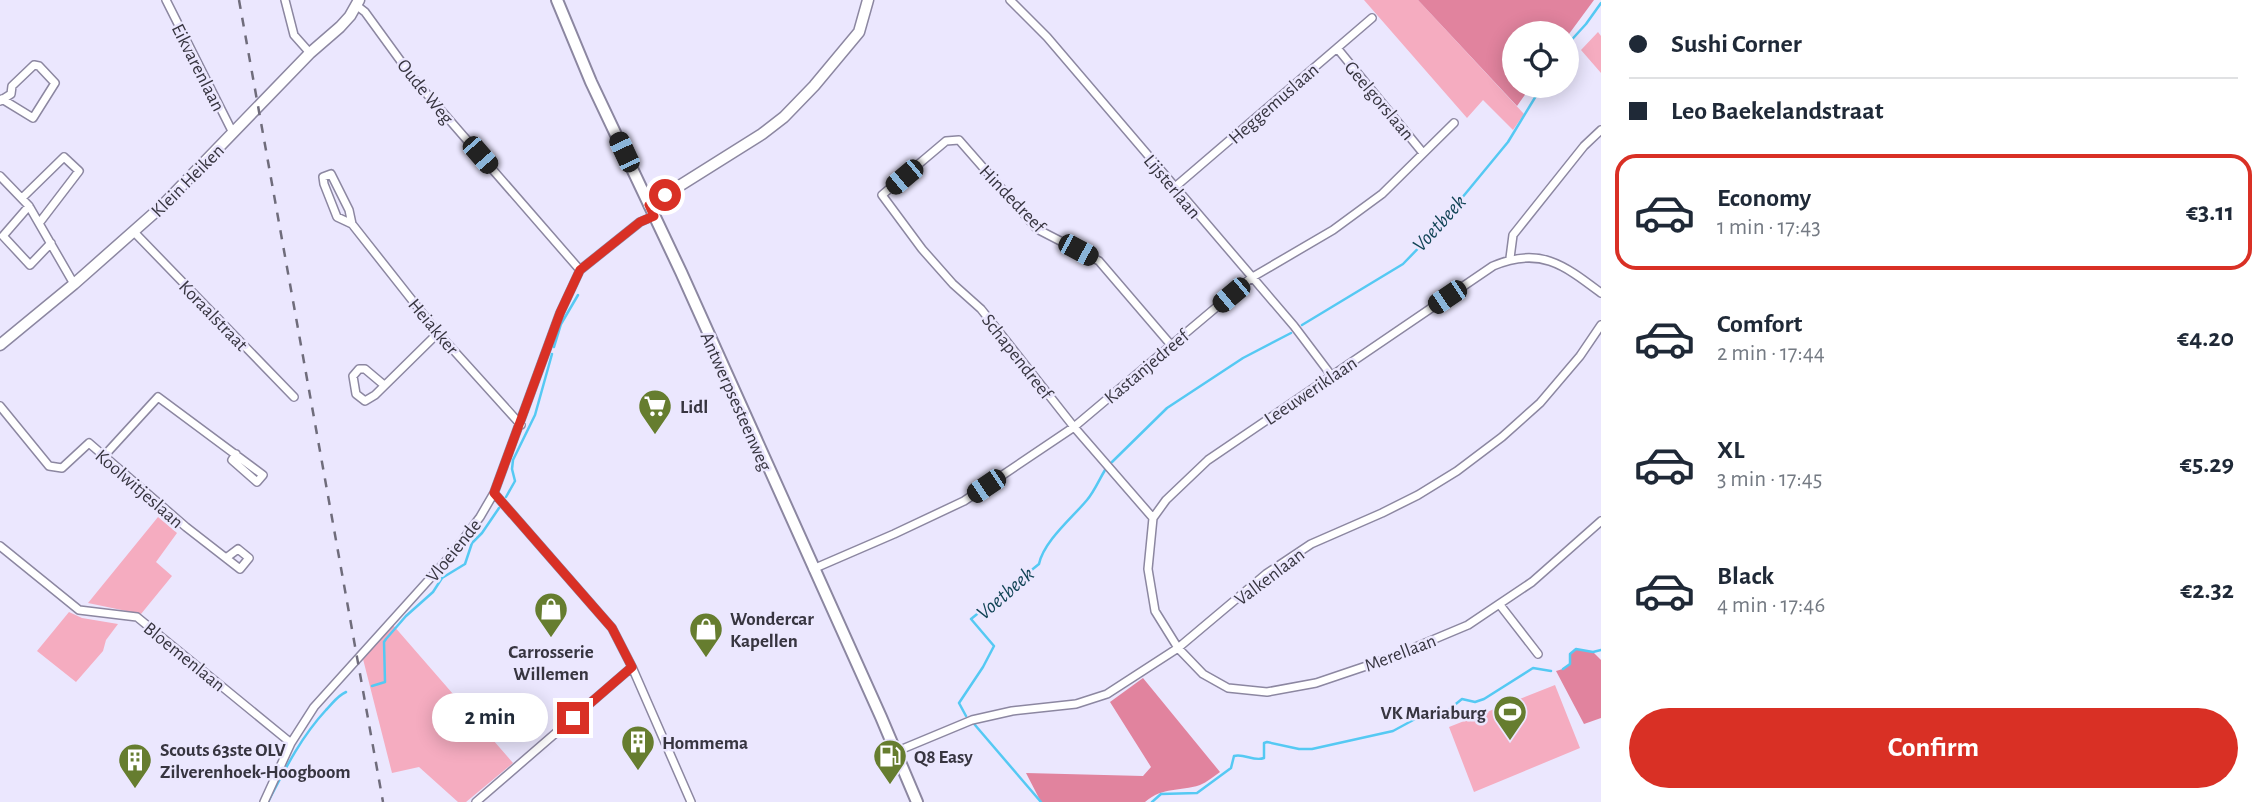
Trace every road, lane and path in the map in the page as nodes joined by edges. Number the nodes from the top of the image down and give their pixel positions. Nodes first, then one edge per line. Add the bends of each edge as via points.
1 (166, 0) edge
2 (285, 0) edge
3 (556, 0) edge
4 (868, 0) edge
5 (1010, 0) edge
6 (358, 3) edge
7 (1372, 18) dead end
8 (1337, 48) junction
9 (310, 53) junction
10 (1, 100) edge
11 (1454, 123) dead end
12 (1601, 130) edge
13 (233, 133) junction
14 (1423, 153) junction
15 (0, 176) edge
16 (1175, 187) junction
17 (882, 195) joint
18 (22, 198) junction
19 (649, 205) junction
20 (29, 206) junction
21 (654, 216) junction
22 (40, 222) junction
23 (352, 224) junction
24 (134, 232) junction
25 (51, 243) junction
26 (1510, 258) junction
27 (580, 270) junction
28 (1251, 278) junction
29 (74, 284) junction
30 (1601, 293) edge
31 (1601, 325) edge
32 (438, 333) junction
33 (0, 345) edge
34 (1171, 345) junction
35 (1331, 375) junction
36 (384, 385) junction
37 (294, 397) dead end
38 (0, 406) edge
39 (521, 425) junction
40 (1074, 427) junction
41 (236, 454) dead end
42 (104, 456) junction
43 (494, 493) junction
44 (1153, 518) junction
45 (1601, 521) edge
46 (0, 546) edge
47 (226, 558) dead end
48 (813, 569) junction
49 (1500, 605) junction
50 (1178, 648) junction
51 (1538, 654) dead end
52 (632, 667) junction
53 (291, 743) junction
54 (895, 752) junction
55 (264, 802) edge
56 (476, 802) edge
57 (691, 802) edge
58 (917, 802) edge

1 - 13 street, Eikvarenlaan
2 - 9 street via 294,35
3 - 19 main road, Antwerpsesteenweg
4 - 19 street via 859,32 784,117
5 - 16 street, Lijsterlaan
6 - 9 street, Klein Heiken via 340,27
6 - 27 street, Oude Weg via 413,78
7 - 8 street, Heggemuslaan
8 - 14 street, Geelgorslaan
8 - 16 street, Heggemuslaan
9 - 13 street, Klein Heiken
10 - 10 street via 34,65 55,83 33,118
11 - 14 street, Kastanjedreef
12 - 26 street via 1513,235
13 - 24 street, Klein Heiken
14 - 28 street, Kastanjedreef via 1382,194 1333,230
15 - 18 street
16 - 28 street, Lijsterlaan
17 - 34 street, Hindedreef via 946,141 959,140 1037,229 1099,261
17 - 40 street, Schapendreef via 922,249 981,309
18 - 20 street
18 - 22 street via 64,157 79,171
19 - 21 main road, Antwerpsesteenweg
20 - 22 street
20 - 25 street via 3,236 30,265
21 - 27 street, Vloeiende
21 - 48 main road, Antwerpsesteenweg
22 - 25 street
23 - 23 street, Heiakker via 335,180 331,174 323,177 337,217
23 - 32 street, Heiakker
24 - 29 street, Klein Heiken
24 - 37 street, Koraalstraat
25 - 29 street
26 - 30 street, Leeuweriklaan via 1549,259
26 - 35 street, Leeuweriklaan
27 - 39 street, Vloeiende
28 - 34 street, Kastanjedreef
28 - 35 street, Lijsterlaan
29 - 33 street, Klein Heiken
31 - 50 street, Valkenlaan via 1540,403 1493,444 1418,495 1311,544 1266,574
32 - 36 street
32 - 39 street, Heiakker
34 - 40 street, Kastanjedreef
35 - 44 street, Leeuweriklaan via 1208,460
36 - 36 street via 365,401 356,394 353,376 365,369
38 - 42 street, Koolwitjeslaan via 49,466 62,468 89,443
39 - 43 street, Vloeiende
40 - 44 street, Schapendreef
40 - 48 street, Kastanjedreef via 964,500
41 - 42 street via 159,397
42 - 47 street, Koolwitjeslaan
43 - 52 street via 612,628
43 - 53 street, Vloeiende via 453,553 313,707
44 - 50 street via 1148,569 1155,611
45 - 49 street, Merellaan
46 - 53 street, Bloemenlaan via 79,610 137,617
48 - 54 main road, Antwerpsesteenweg
49 - 50 street, Merellaan via 1468,625 1387,659 1316,683 1267,692 1228,688 1203,674
49 - 51 street
50 - 54 street, Valkenlaan via 1107,694 1076,704 972,720
52 - 56 street
52 - 57 street
53 - 55 street, Vloeiende
54 - 58 main road, Antwerpsesteenweg

